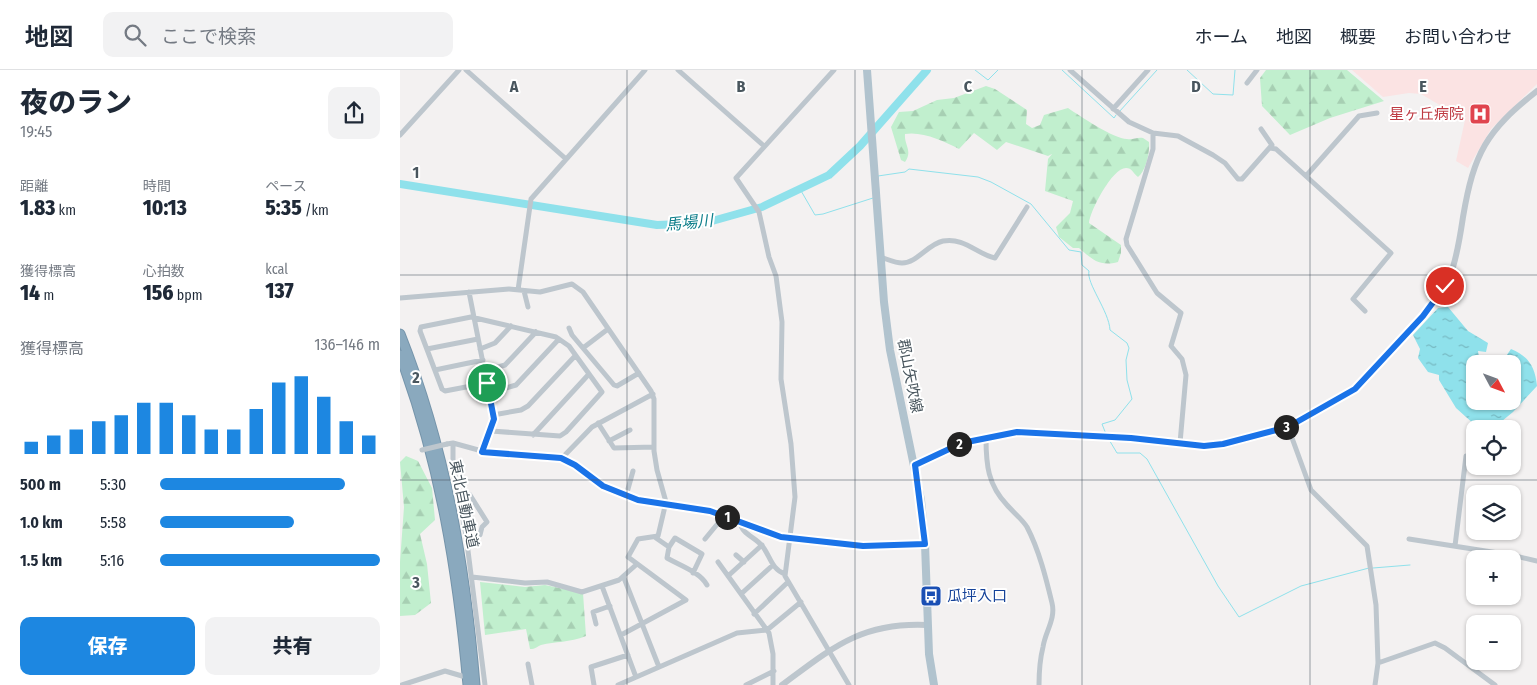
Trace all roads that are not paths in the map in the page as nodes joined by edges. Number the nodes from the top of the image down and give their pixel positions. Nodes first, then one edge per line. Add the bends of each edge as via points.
1 (459, 70) edge
2 (466, 70) edge
3 (645, 70) edge
4 (678, 70) edge
5 (834, 70) edge
6 (867, 70) edge
7 (1070, 70) edge
8 (1148, 70) edge
9 (1257, 70) edge
10 (1247, 83) dead end
11 (1537, 91) edge
12 (1113, 108) junction
13 (1377, 113) dead end
14 (1261, 129) dead end
15 (1153, 133) junction
16 (400, 135) edge
17 (764, 146) junction
18 (1270, 148) junction
19 (566, 159) junction
20 (1306, 176) junction
21 (1027, 207) dead end
22 (880, 256) junction
23 (521, 291) junction
24 (469, 292) junction
25 (400, 298) edge
26 (528, 307) dead end
27 (1365, 311) dead end
28 (474, 318) junction
29 (511, 326) junction
30 (569, 328) dead end
31 (608, 329) junction
32 (536, 332) junction
33 (400, 334) edge
34 (478, 339) junction
35 (559, 339) junction
36 (1399, 342) joint
37 (583, 348) junction
38 (427, 349) junction
39 (480, 350) junction
40 (400, 355) edge
41 (575, 356) junction
42 (483, 360) junction
43 (435, 370) junction
44 (485, 370) junction
45 (604, 372) junction
46 (639, 373) junction
47 (589, 374) junction
48 (594, 380) junction
49 (487, 383) junction
50 (489, 393) junction
51 (652, 394) junction
52 (493, 415) junction
53 (598, 423) junction
54 (1288, 427) junction
55 (630, 430) dead end
56 (491, 431) junction
57 (532, 435) junction
58 (986, 438) junction
59 (608, 442) junction
60 (450, 443) junction
61 (1180, 443) junction
62 (654, 447) junction
63 (422, 450) dead end
64 (482, 452) junction
65 (1466, 456) dead end
66 (561, 458) junction
67 (915, 465) junction
68 (633, 471) dead end
69 (470, 495) dead end
70 (626, 496) junction
71 (666, 505) junction
72 (724, 516) junction
73 (740, 522) junction
74 (750, 536) junction
75 (656, 538) junction
76 (788, 538) junction
77 (706, 539) dead end
78 (1409, 539) dead end
79 (467, 540) junction
80 (745, 542) dead end
81 (925, 544) junction
82 (762, 545) junction
83 (1455, 546) junction
84 (669, 547) junction
85 (736, 555) dead end
86 (1537, 561) edge
87 (718, 562) dead end
88 (744, 562) junction
89 (637, 564) junction
90 (773, 565) junction
91 (693, 573) junction
92 (785, 574) junction
93 (728, 576) junction
94 (472, 577) junction
95 (624, 578) junction
96 (788, 582) junction
97 (707, 585) dead end
98 (602, 586) junction
99 (741, 594) junction
100 (801, 602) junction
101 (610, 606) junction
102 (754, 614) junction
103 (596, 624) dead end
104 (642, 624) junction
105 (928, 625) junction
106 (768, 630) junction
107 (621, 635) junction
108 (828, 651) junction
109 (628, 655) junction
110 (1378, 663) junction
111 (528, 664) dead end
112 (659, 667) junction
113 (774, 671) junction
114 (462, 676) dead end
115 (636, 677) junction
116 (630, 683) edge
117 (402, 685) edge
118 (468, 685) edge
119 (475, 685) edge
120 (485, 685) edge
121 (532, 685) edge
122 (594, 685) edge
123 (618, 685) edge
124 (746, 685) edge
125 (774, 685) edge
126 (782, 685) edge
127 (849, 685) edge
128 (934, 685) edge
129 (1039, 685) edge
130 (1375, 685) edge
131 (1495, 685) edge

1 - 16 street
2 - 19 street
3 - 19 street
4 - 17 street
5 - 17 street
6 - 22 main road, 郡山矢吹線
7 - 12 street
8 - 12 street
9 - 10 street
11 - 36 street via 1502,120 1478,155 1449,277 1438,298
12 - 15 street via 1129,122
13 - 20 street via 1360,116
14 - 18 street via 1271,141
15 - 18 street via 1178,136 1213,154 1240,180
15 - 61 street via 1153,150 1126,239 1154,288 1181,313 1171,346 1182,359 1186,375
17 - 76 street via 736,178 758,212 776,276 782,322 781,379 794,484
18 - 20 street via 1276,149
19 - 23 street via 529,205
20 - 27 street via 1391,253 1353,299
21 - 22 street via 995,258 968,244 948,241 926,249 907,262 895,262
22 - 67 main road, 郡山矢吹線 via 890,350
23 - 24 street
23 - 26 street
23 - 31 street via 540,292 572,284 583,292
24 - 25 street
24 - 28 street
28 - 29 street
28 - 34 street
28 - 38 street via 422,327 420,331
29 - 32 street
29 - 39 street via 495,343
30 - 37 street
31 - 37 street
31 - 46 street
32 - 35 street
32 - 44 street via 505,365
33 - 119 highway, 東北自動車道 via 432,424 450,498 463,571
34 - 38 street
34 - 39 street
35 - 41 street
35 - 50 street via 516,385
36 - 54 street via 1351,392
37 - 45 street
38 - 43 street
39 - 42 street
40 - 118 highway, 東北自動車道 via 424,426 445,509
41 - 47 street
41 - 52 street via 528,406
42 - 43 street
42 - 44 street
43 - 49 street via 445,391
44 - 49 street
45 - 46 street via 617,386
45 - 48 street
46 - 51 street
47 - 48 street
47 - 57 street
48 - 57 street via 602,394 566,432 555,437
49 - 50 street
50 - 52 street
51 - 53 street
51 - 62 street
52 - 56 street
53 - 59 street
53 - 66 street via 582,434
54 - 61 street via 1218,445
54 - 110 street via 1311,490 1366,546 1374,585
55 - 59 street
56 - 57 street
56 - 64 street
58 - 61 street via 1036,431
58 - 67 street via 956,445
58 - 129 street via 990,482 1029,531 1053,604 1053,618 1042,647
59 - 62 street via 616,449
60 - 63 street, bridge
60 - 64 street
60 - 79 street
62 - 71 street
64 - 66 street
65 - 83 street
66 - 70 street via 603,486
67 - 81 main road, 郡山矢吹線
68 - 70 street
69 - 79 street via 487,522 480,535
70 - 71 street
71 - 72 street via 690,507
71 - 75 street
72 - 73 street
72 - 77 street
73 - 74 street via 742,530
73 - 76 street
74 - 80 street
74 - 82 street
75 - 84 street
75 - 89 street via 638,539 628,557
76 - 81 street via 863,546
76 - 92 street
78 - 83 street
79 - 94 street
81 - 105 main road, 郡山矢吹線
82 - 88 street
82 - 90 street
83 - 86 street
84 - 91 street via 666,558
84 - 91 street via 675,538 702,554
85 - 88 street
87 - 93 street
88 - 93 street
89 - 95 street
89 - 104 street via 686,600
90 - 92 street
90 - 99 street
91 - 97 street
92 - 96 street
93 - 99 street
94 - 98 street via 547,582 582,592
94 - 120 street
95 - 98 street
95 - 104 street
96 - 100 street
96 - 102 street
98 - 101 street
99 - 102 street
100 - 106 street
100 - 108 street
101 - 103 street via 592,612
101 - 107 street
102 - 106 street
104 - 107 street
104 - 112 street
105 - 108 street via 889,626 859,635
105 - 128 main road, 郡山矢吹線 via 928,654
106 - 112 street via 741,632
106 - 113 street
107 - 109 street
108 - 126 street
108 - 127 street
109 - 115 street
109 - 122 street via 591,666
110 - 130 street
110 - 131 street via 1435,643
111 - 121 street
112 - 115 street
113 - 124 street
113 - 125 street
114 - 117 street via 445,671
115 - 116 street
116 - 123 street

